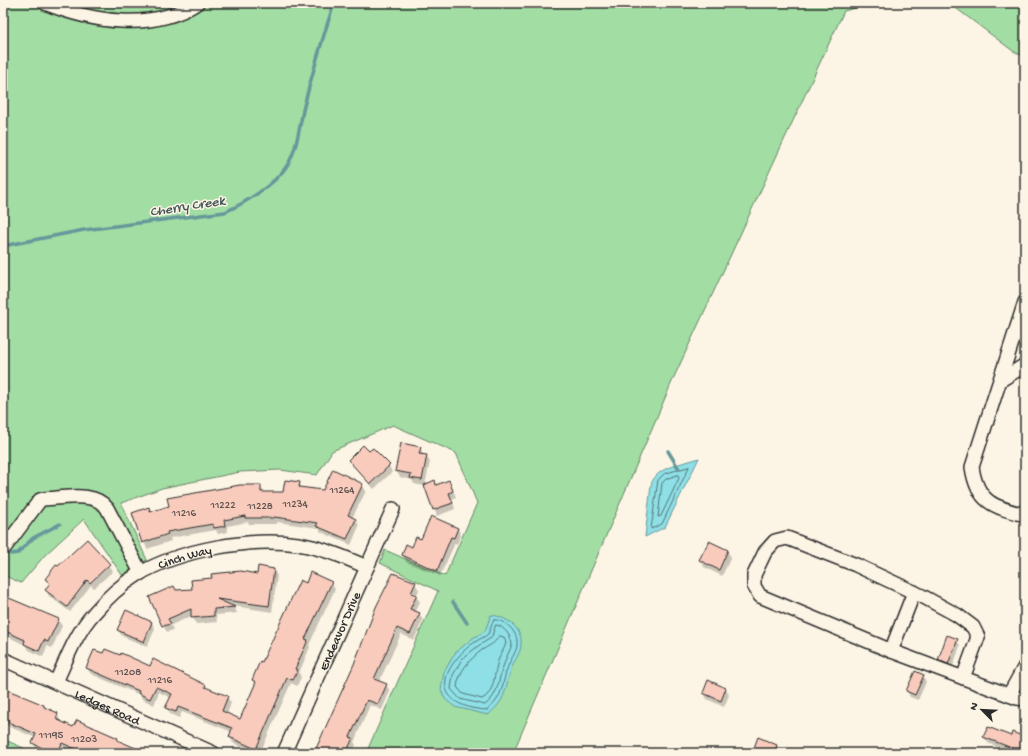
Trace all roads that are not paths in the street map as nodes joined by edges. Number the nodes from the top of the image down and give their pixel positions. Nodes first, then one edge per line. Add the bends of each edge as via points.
1 (45, 3) edge
2 (197, 3) edge
3 (1025, 302) edge
4 (1025, 365) edge
5 (1001, 380) junction
6 (393, 508) dead end
7 (1025, 515) edge
8 (4, 547) dead end
9 (367, 568) junction
10 (141, 573) junction
11 (914, 592) junction
12 (890, 651) junction
13 (3, 659) edge
14 (1025, 666) edge
15 (963, 678) junction
16 (56, 682) junction
17 (1009, 695) junction
18 (1025, 699) edge
19 (213, 753) edge
20 (284, 753) edge

1 - 2 street via 96,18 130,21 161,18
3 - 5 street
4 - 5 street
5 - 7 street via 972,467 974,484 982,496 996,507
6 - 9 street, Endeavor Drive
8 - 10 street via 34,506 43,499 89,498 107,508
9 - 10 street, Cinch Way via 327,550 266,542 196,553 166,561
9 - 20 street, Endeavor Drive
10 - 16 street, Cinch Way via 114,592 93,614 76,638
11 - 12 street
11 - 12 street via 788,538 774,541 765,552 754,575 754,586 760,596
11 - 15 street via 957,614 973,627 978,637
12 - 15 street
13 - 16 street, Ledges Road
14 - 17 street
15 - 17 street
16 - 19 street, Ledges Road
17 - 18 street

